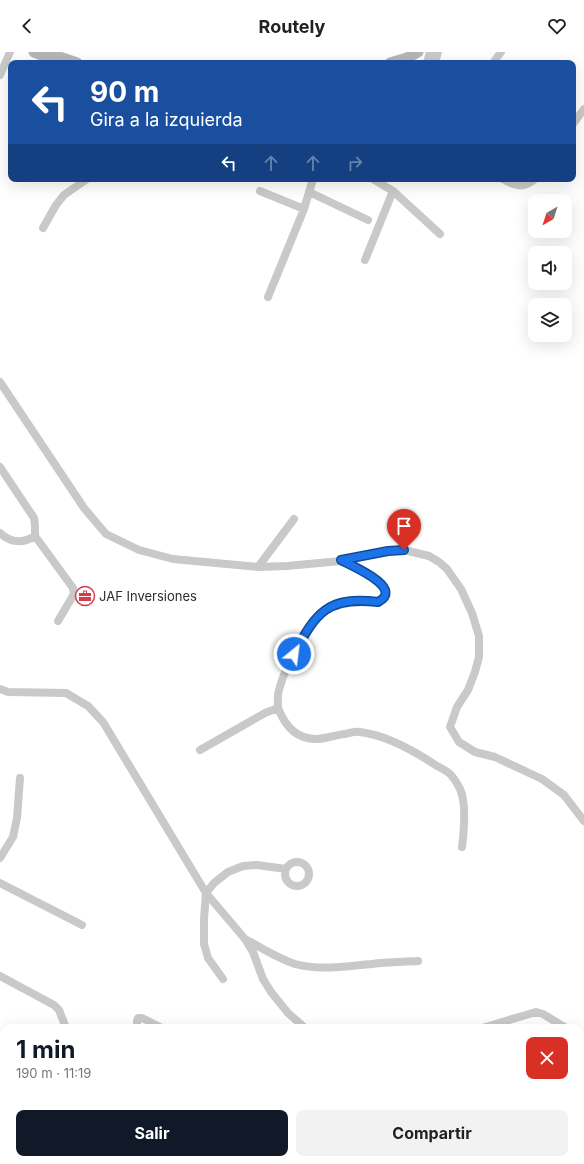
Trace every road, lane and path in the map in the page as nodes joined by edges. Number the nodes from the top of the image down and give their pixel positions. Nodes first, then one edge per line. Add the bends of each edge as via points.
1 (10, 52) edge
2 (34, 52) edge
3 (45, 52) edge
4 (418, 52) edge
5 (63, 56) edge
6 (74, 60) edge
7 (400, 60) edge
8 (0, 75) edge
9 (584, 108) edge
10 (576, 120) edge
11 (83, 182) edge
12 (312, 182) edge
13 (378, 182) edge
14 (509, 182) edge
15 (530, 182) edge
16 (393, 190) junction
17 (260, 191) dead end
18 (309, 192) junction
19 (304, 209) junction
20 (368, 220) dead end
21 (43, 228) dead end
22 (440, 234) dead end
23 (365, 260) dead end
24 (268, 297) dead end
25 (0, 382) edge
26 (0, 467) edge
27 (294, 519) dead end
28 (0, 532) edge
29 (35, 536) junction
30 (341, 560) junction
31 (258, 567) junction
32 (58, 621) dead end
33 (0, 689) edge
34 (278, 708) junction
35 (200, 750) dead end
36 (20, 778) dead end
37 (584, 821) edge
38 (462, 847) dead end
39 (0, 858) edge
40 (286, 869) dead end
41 (0, 883) edge
42 (206, 893) junction
43 (82, 925) dead end
44 (245, 939) junction
45 (418, 961) dead end
46 (0, 976) edge
47 (223, 979) dead end
48 (64, 1024) edge
49 (137, 1024) edge
50 (154, 1024) edge
51 (300, 1024) edge
52 (496, 1024) edge
53 (559, 1024) edge

1 - 8 street
2 - 5 main road
3 - 5 main road
4 - 7 main road
5 - 6 main road
9 - 10 street
11 - 21 street via 64,195
12 - 18 street
13 - 16 street
14 - 15 street via 524,186
16 - 22 street
16 - 23 street
17 - 19 street
18 - 19 street
18 - 20 street
19 - 24 street
25 - 31 street via 84,508 106,534 139,550 174,559
26 - 29 street via 34,518
27 - 31 street
28 - 29 street via 11,541 20,542
29 - 32 street via 74,594
30 - 31 street
30 - 34 street via 376,579 386,594 378,602 343,602 321,614 289,664 278,691
30 - 37 street via 404,550 429,556 447,569 472,613 479,636 479,657 475,672 450,727 459,742 475,752 494,757 542,778 564,795
33 - 42 street via 8,692 66,693 88,706 103,722
34 - 35 street
34 - 38 street via 282,719 297,735 319,739 358,732 370,734 403,747 450,774 461,790 463,802
36 - 39 street via 14,837
40 - 42 street via 243,866 228,872
41 - 43 street
42 - 44 street
42 - 47 street via 204,944 208,958
44 - 45 street via 279,958 312,967
44 - 51 street via 271,992
46 - 48 street via 54,1005
49 - 50 street via 138,1018
52 - 53 street via 536,1012

